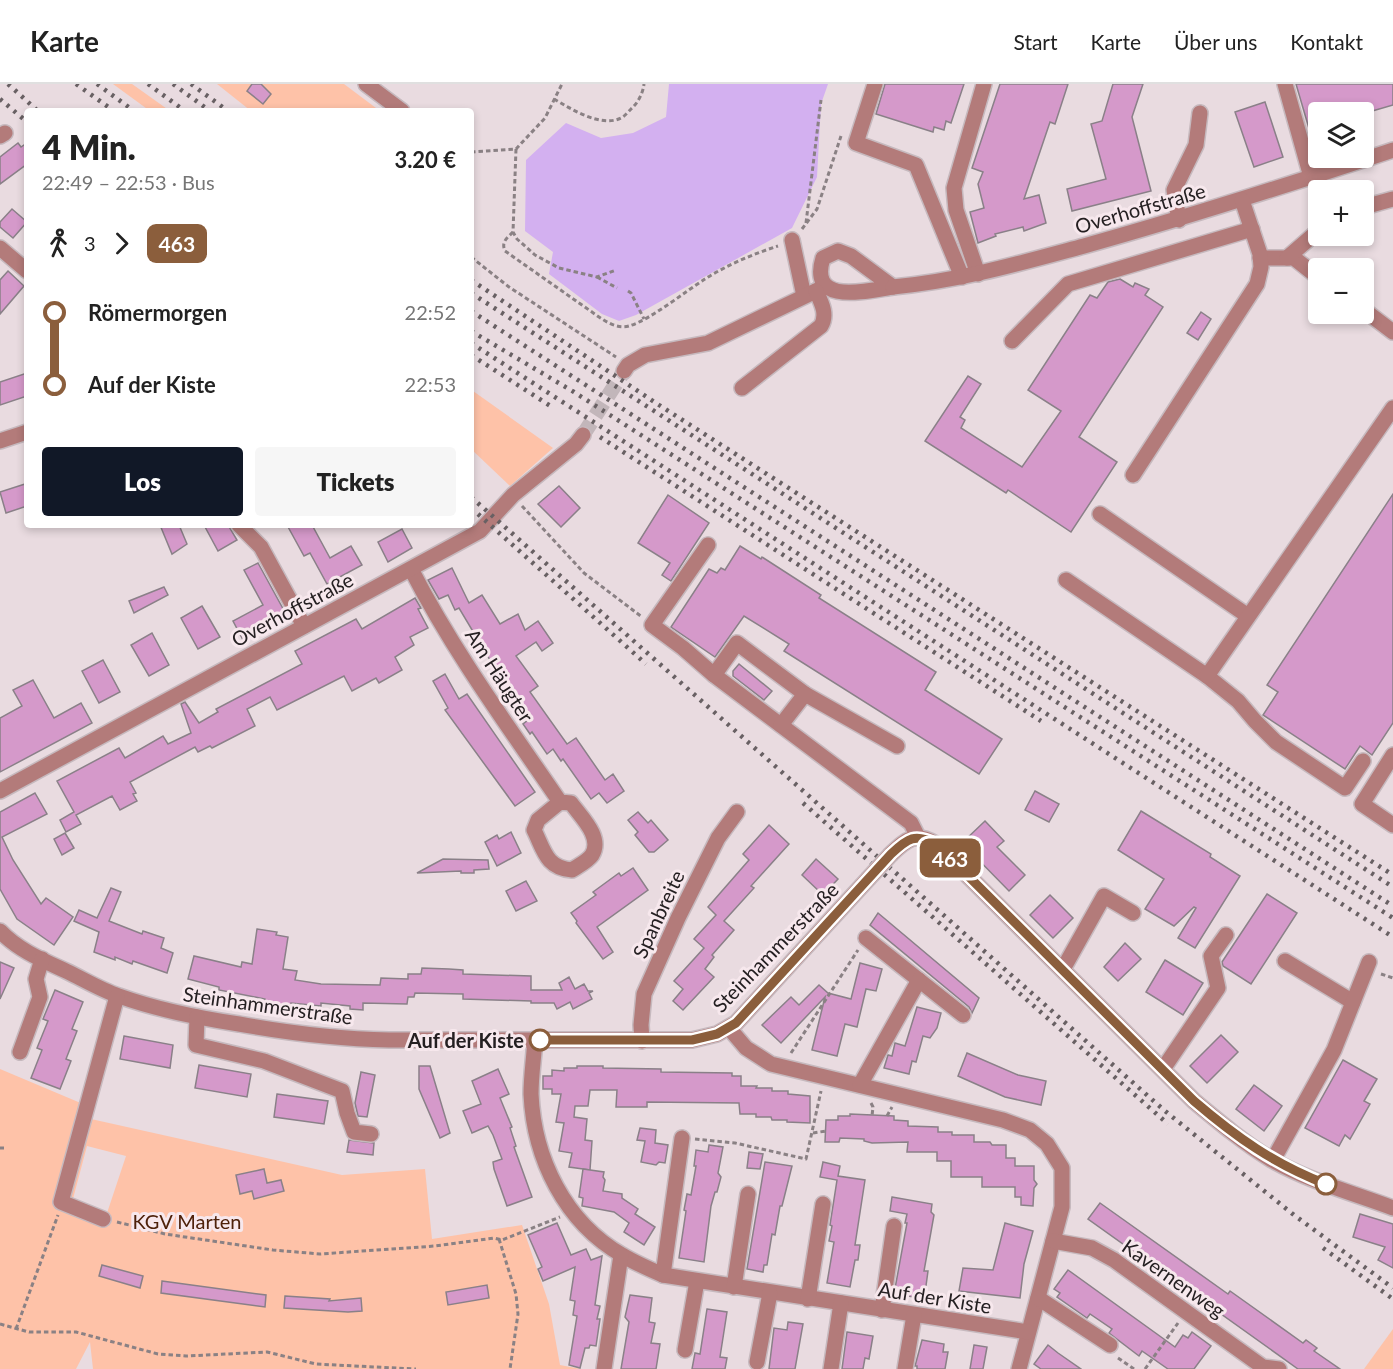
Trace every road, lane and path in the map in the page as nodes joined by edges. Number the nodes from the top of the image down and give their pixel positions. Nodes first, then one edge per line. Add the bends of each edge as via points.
1 (366, 84) edge
2 (561, 84) edge
3 (644, 84) edge
4 (874, 84) edge
5 (984, 84) edge
6 (1285, 84) edge
7 (554, 99) junction
8 (820, 100) dead end
9 (398, 108) edge
10 (1200, 113) dead end
11 (843, 130) dead end
12 (516, 149) junction
13 (1393, 150) edge
14 (474, 152) edge
15 (1311, 177) junction
16 (1393, 199) edge
17 (1242, 200) junction
18 (1374, 204) edge
19 (1179, 220) junction
20 (806, 225) junction
21 (1252, 229) junction
22 (513, 232) junction
23 (792, 240) junction
24 (1308, 240) edge
25 (0, 248) edge
26 (1260, 258) junction
27 (1287, 258) junction
28 (474, 259) edge
29 (24, 268) edge
30 (1308, 269) edge
31 (616, 270) dead end
32 (978, 274) junction
33 (597, 277) junction
34 (962, 278) junction
35 (617, 288) dead end
36 (893, 288) junction
37 (628, 291) dead end
38 (815, 291) junction
39 (644, 318) junction
40 (1374, 318) edge
41 (1393, 332) edge
42 (1012, 341) dead end
43 (626, 368) joint
44 (742, 388) dead end
45 (1393, 408) edge
46 (24, 433) edge
47 (583, 435) tunnel mouth
48 (0, 441) edge
49 (1133, 475) dead end
50 (513, 495) junction
51 (1100, 514) dead end
52 (243, 528) edge
53 (708, 545) dead end
54 (411, 568) junction
55 (1066, 580) dead end
56 (1248, 616) junction
57 (652, 625) junction
58 (304, 626) junction
59 (714, 675) junction
60 (1207, 676) junction
61 (804, 694) junction
62 (781, 725) junction
63 (897, 746) dead end
64 (1393, 755) edge
65 (1363, 761) dead end
66 (0, 791) edge
67 (560, 802) junction
68 (737, 812) dead end
69 (1393, 825) edge
70 (918, 837) junction
71 (1133, 913) dead end
72 (0, 931) edge
73 (1227, 935) dead end
74 (866, 938) joint
75 (6, 941) edge
76 (42, 959) junction
77 (1286, 961) dead end
78 (1369, 962) dead end
79 (1063, 969) junction
80 (919, 980) junction
81 (117, 996) junction
82 (1353, 1002) junction
83 (963, 1015) dead end
84 (197, 1017) junction
85 (729, 1028) junction
86 (535, 1040) junction
87 (642, 1041) junction
88 (20, 1052) dead end
89 (782, 1067) junction
90 (1162, 1069) junction
91 (349, 1076) dead end
92 (824, 1077) junction
93 (861, 1085) junction
94 (342, 1091) junction
95 (826, 1131) dead end
96 (812, 1133) junction
97 (371, 1134) dead end
98 (682, 1138) joint
99 (1273, 1160) junction
100 (748, 1194) dead end
101 (62, 1202) junction
102 (823, 1204) dead end
103 (1393, 1208) edge
104 (570, 1211) junction
105 (106, 1219) joint
106 (894, 1226) dead end
107 (498, 1238) junction
108 (1053, 1241) junction
109 (621, 1255) junction
110 (663, 1275) junction
111 (697, 1281) junction
112 (734, 1287) junction
113 (770, 1293) junction
114 (1038, 1298) junction
115 (808, 1299) junction
116 (841, 1304) junction
117 (882, 1310) junction
118 (1186, 1311) junction
119 (914, 1316) junction
120 (0, 1324) edge
121 (16, 1329) junction
122 (1028, 1332) junction
123 (1110, 1345) dead end
124 (685, 1350) dead end
125 (757, 1362) dead end
126 (1263, 1368) edge
127 (416, 1369) edge
128 (510, 1369) edge
129 (604, 1369) edge
130 (831, 1369) edge
131 (905, 1369) edge
132 (1019, 1369) edge
133 (1145, 1369) edge
134 (1279, 1369) edge

1 - 9 street
2 - 7 path
3 - 7 path via 634,106 621,118 609,120 574,111
4 - 34 street via 856,143 916,165
5 - 32 street via 954,188 956,210
6 - 15 street
7 - 12 path via 545,118
8 - 20 path
10 - 19 street via 1196,145 1174,190
11 - 20 path via 817,209
12 - 14 path
12 - 22 path
13 - 15 street, Overhoffstraße
15 - 17 street, Overhoffstraße
16 - 18 street
17 - 19 street, Overhoffstraße
17 - 21 street
19 - 32 street, Overhoffstraße
20 - 23 path
21 - 26 street
21 - 42 street via 1068,284
22 - 33 path via 535,255 559,268
22 - 39 path via 504,241 505,251 611,325 629,326
23 - 38 street
23 - 39 path via 708,277
24 - 27 street
25 - 29 street
26 - 27 street
26 - 49 street via 1257,284
27 - 30 street
28 - 43 path
31 - 33 path
32 - 34 street, Overhoffstraße
33 - 35 path
34 - 36 street, Overhoffstraße
36 - 38 street, Overhoffstraße
36 - 38 street via 851,256 838,251 823,258
37 - 39 path
38 - 43 street via 708,343 645,354
38 - 44 street via 823,307 825,319 821,326
40 - 41 street
45 - 56 street
46 - 48 street
47 - 50 street, Overhoffstraße
50 - 54 street, Overhoffstraße via 480,531
50 - 57 path via 584,573
51 - 56 street
52 - 58 street via 261,547
53 - 57 street
54 - 58 street, Overhoffstraße
54 - 67 street, Am Häugter via 433,611
55 - 60 street
56 - 60 street
57 - 59 street
58 - 66 street, Overhoffstraße
59 - 61 street via 737,644
59 - 62 street
60 - 65 street via 1238,700 1276,742 1345,788
61 - 62 street
61 - 63 street
62 - 70 street via 911,822
64 - 69 street via 1362,804
67 - 67 street, Am Häugter via 537,820 534,830 550,863 572,870 592,856 593,833 571,803
68 - 87 street, Spanbreite via 718,838 644,993
70 - 79 street via 936,844
70 - 85 street, Steinhammerstraße, bridge via 891,854
71 - 79 street via 1104,896
72 - 75 street, Steinhammerstraße
73 - 90 street via 1211,956 1218,988
74 - 80 street
74 - 89 path
75 - 76 street, Steinhammerstraße
76 - 81 street, Steinhammerstraße
76 - 88 street via 36,979 40,997
77 - 82 street
78 - 82 street
79 - 90 street
80 - 83 street
80 - 93 street
81 - 84 street, Steinhammerstraße
81 - 101 street
82 - 99 street via 1334,1050
84 - 86 street, Steinhammerstraße via 342,1039
84 - 94 street via 196,1045 264,1061
85 - 87 street, Steinhammerstraße via 692,1040
85 - 89 street via 746,1048
86 - 87 street, Steinhammerstraße
86 - 104 street, Auf der Kiste via 531,1094 537,1140 553,1183
89 - 92 street
90 - 99 street via 1227,1130
91 - 94 street
92 - 93 street
92 - 96 path
93 - 108 street via 1030,1130 1047,1144 1062,1168 1062,1207
94 - 97 street via 354,1132
95 - 96 path
96 - 98 path via 806,1159 735,1143
98 - 110 street
99 - 103 street
100 - 112 street
101 - 105 street
101 - 121 path
102 - 115 street
104 - 107 path via 510,1238
104 - 109 street, Auf der Kiste
105 - 107 path via 165,1234 320,1254
106 - 117 street
107 - 128 path via 516,1294 518,1314
108 - 114 street
108 - 118 street, Kavernenweg via 1092,1248
109 - 110 street, Auf der Kiste
109 - 129 street
110 - 111 street, Auf der Kiste
111 - 112 street, Auf der Kiste
111 - 124 street
112 - 113 street, Auf der Kiste
113 - 115 street, Auf der Kiste
113 - 125 street
114 - 122 street
114 - 123 street
115 - 116 street, Auf der Kiste
116 - 117 street, Auf der Kiste
116 - 130 street
117 - 119 street, Auf der Kiste
118 - 126 street, Kavernenweg
118 - 133 path
119 - 122 street, Auf der Kiste
119 - 131 street
120 - 121 path
121 - 127 path via 76,1332 158,1354 267,1352 316,1364
122 - 132 street
126 - 134 street, Kavernenweg

